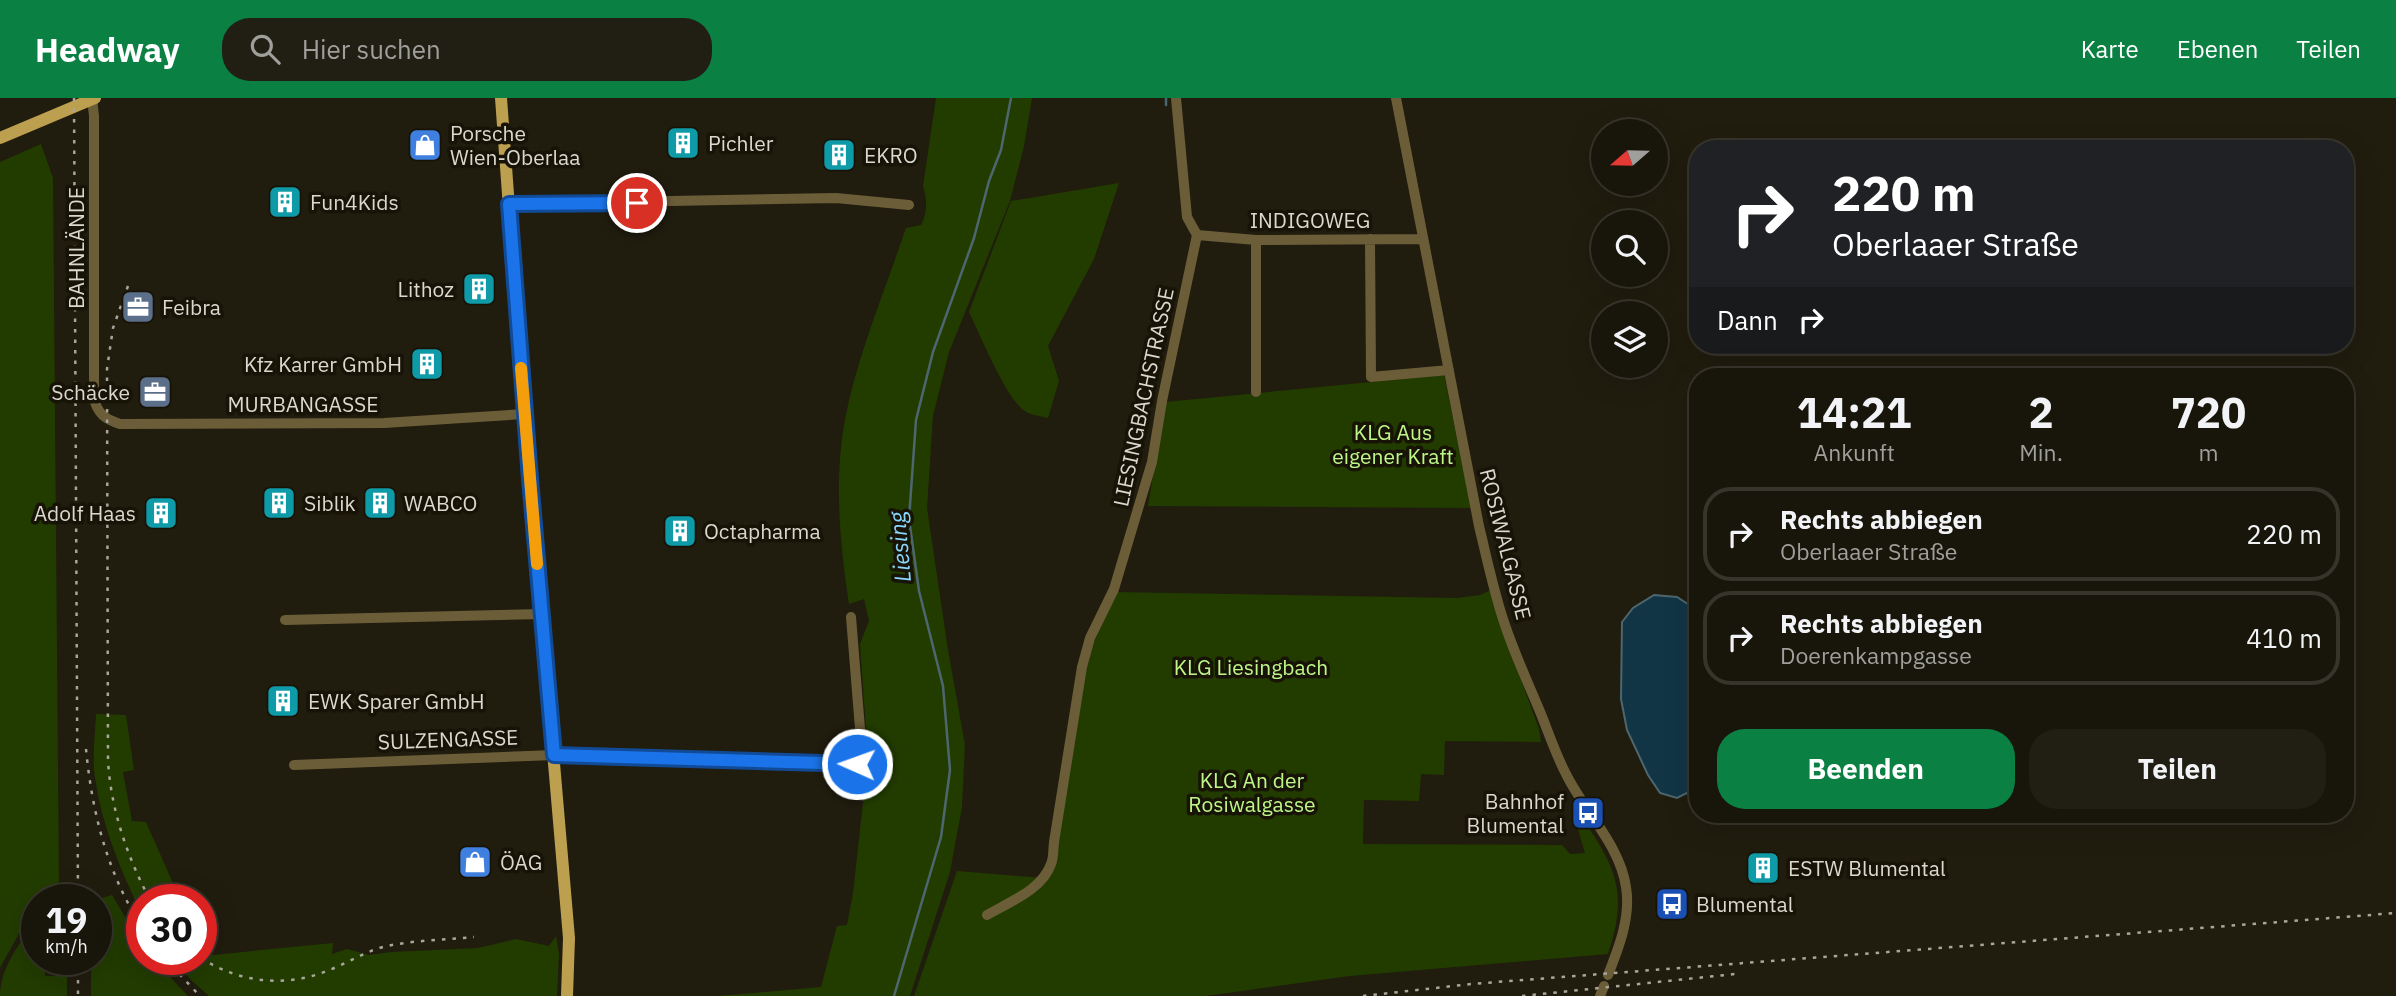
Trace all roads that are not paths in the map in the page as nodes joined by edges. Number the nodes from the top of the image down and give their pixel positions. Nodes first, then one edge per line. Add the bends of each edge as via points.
1 (93, 98) edge
2 (501, 98) edge
3 (1176, 98) edge
4 (1395, 98) edge
5 (0, 138) edge
6 (509, 204) junction
7 (909, 205) dead end
8 (1197, 235) junction
9 (1370, 239) junction
10 (1423, 239) junction
11 (1256, 240) junction
12 (1449, 370) junction
13 (1256, 392) dead end
14 (94, 399) joint
15 (524, 414) junction
16 (542, 614) junction
17 (851, 617) dead end
18 (285, 620) dead end
19 (554, 755) junction
20 (293, 765) dead end
21 (988, 915) dead end
22 (1608, 975) dead end
23 (568, 996) edge

1 - 5 main road
1 - 14 street, BAHNLÄNDE
2 - 6 main road
3 - 8 street via 1187,217
4 - 10 street, ROSIWALGASSE
6 - 7 street via 836,198
6 - 15 main road
8 - 11 street, INDIGOWEG
8 - 21 street, LIESINGBACHSTRASSE via 1149,473 1114,589 1090,638 1082,667 1052,862 1033,888
9 - 10 street, INDIGOWEG
9 - 11 street, INDIGOWEG
9 - 12 street via 1371,377
10 - 12 street, ROSIWALGASSE
11 - 13 street
12 - 22 street, ROSIWALGASSE via 1479,526 1506,627 1565,773 1615,854 1624,877 1626,915
14 - 15 street, MURBANGASSE via 102,416 120,424 384,423
15 - 16 main road
16 - 18 street
16 - 19 main road
17 - 19 street, SULZENGASSE via 861,741 857,764
19 - 20 street, SULZENGASSE
19 - 23 main road via 569,938

